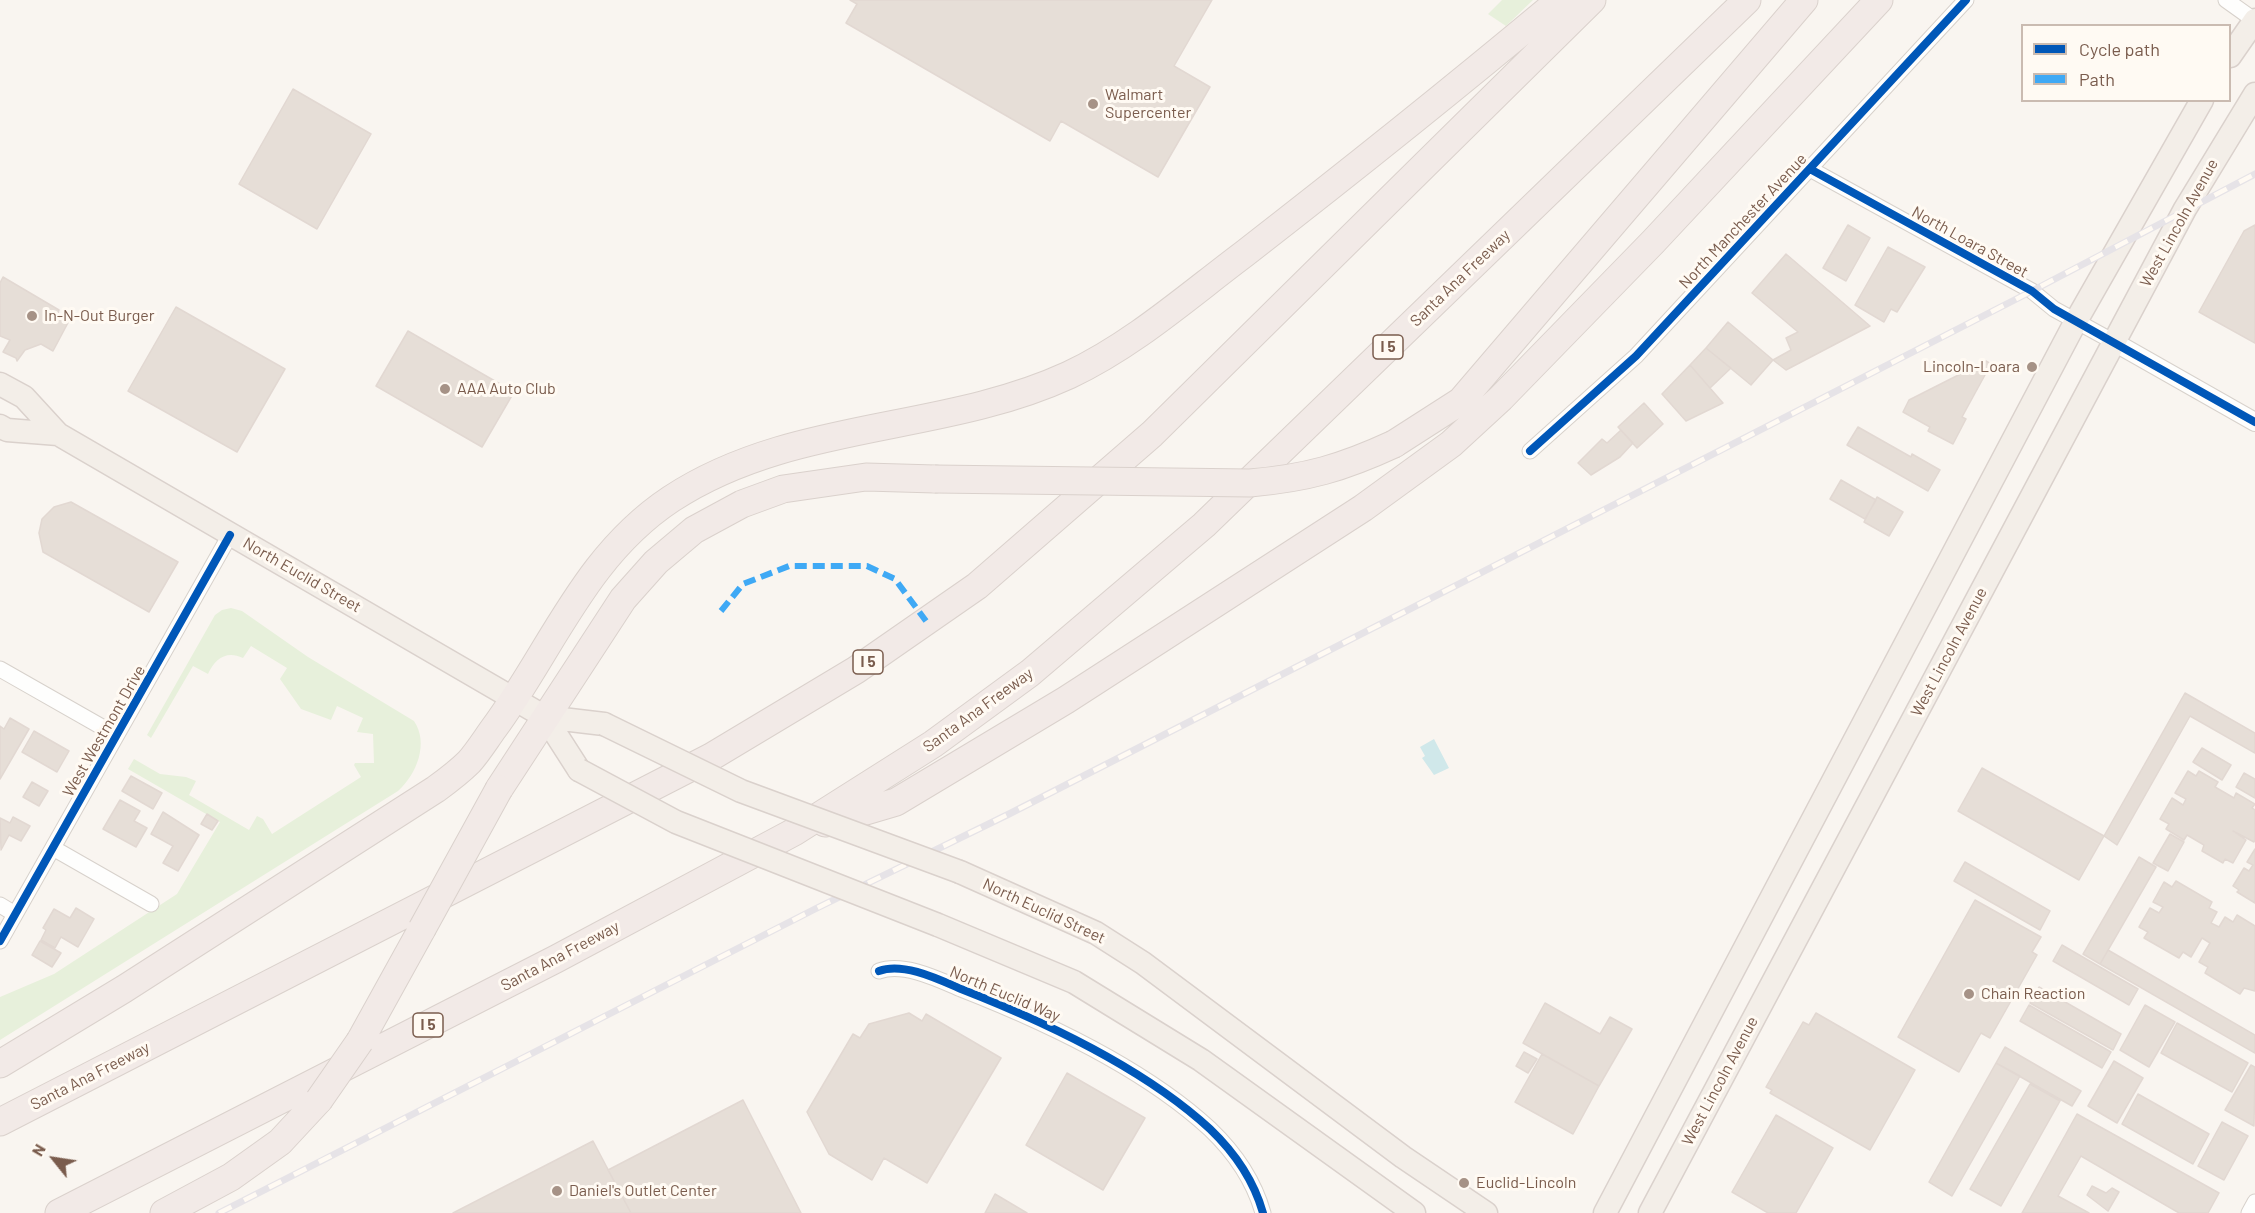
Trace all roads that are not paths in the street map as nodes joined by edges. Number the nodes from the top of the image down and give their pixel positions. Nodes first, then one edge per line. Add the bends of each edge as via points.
1 (1560, 0) edge
2 (1593, 0) edge
3 (1748, 0) edge
4 (1804, 0) edge
5 (1879, 0) edge
6 (1966, 0) edge
7 (2226, 0) edge
8 (2255, 20) edge
9 (2231, 53) edge
10 (2255, 94) edge
11 (2201, 102) edge
12 (1810, 169) junction
13 (2076, 321) junction
14 (2114, 342) junction
15 (0, 384) edge
16 (2255, 422) edge
17 (0, 426) edge
18 (58, 434) junction
19 (1530, 451) dead end
20 (230, 535) junction
21 (0, 669) edge
22 (515, 699) junction
23 (545, 717) junction
24 (116, 735) junction
25 (794, 832) junction
26 (53, 848) junction
27 (151, 904) dead end
28 (0, 905) edge
29 (15, 914) junction
30 (0, 941) edge
31 (879, 971) dead end
32 (0, 1064) edge
33 (0, 1122) edge
34 (2255, 1202) edge
35 (59, 1213) edge
36 (164, 1213) edge
37 (1263, 1213) edge
38 (1414, 1213) edge
39 (1486, 1213) edge
40 (1605, 1213) edge
41 (1650, 1213) edge
42 (2249, 1213) edge

1 - 22 highway via 1296,214 1109,353 1025,392 781,448 698,482 667,502 635,527 585,584
2 - 33 highway, Santa Ana Freeway / I 5 via 1152,434 968,592 856,670 711,757
3 - 25 highway, Santa Ana Freeway / I 5 via 1204,525 1120,599 1030,673 933,744
4 - 23 highway, bridge via 1461,401 1394,444 1336,469 1296,479 1250,483 866,477 783,489 742,504 694,530 656,562 623,599
5 - 25 highway via 1653,242 1451,444 1257,579 896,802
6 - 12 street, North Manchester Avenue
7 - 8 street
8 - 9 main road
10 - 14 main road, West Lincoln Avenue via 2184,209
11 - 13 main road
12 - 13 street, North Loara Street via 2032,291
12 - 19 street, North Manchester Avenue via 1636,356
13 - 14 street, North Loara Street
13 - 40 main road
14 - 16 street
14 - 41 main road, West Lincoln Avenue
15 - 18 main road, North Euclid Street via 24,397
17 - 18 main road, North Euclid Street via 7,430
18 - 20 main road, North Euclid Street
20 - 22 main road, North Euclid Street
20 - 24 street, West Westmont Drive
21 - 24 street
22 - 23 main road, North Euclid Street
22 - 32 highway via 469,762 436,789
23 - 36 highway, bridge via 499,789 360,1041 319,1100 264,1154 231,1178
23 - 38 main road, North Euclid Street, bridge via 579,770 687,827 1074,982 1201,1060
23 - 39 main road, North Euclid Street, bridge via 604,724 741,791 1024,899 1096,933 1143,963 1403,1157
24 - 26 street, West Westmont Drive
25 - 35 highway, Santa Ana Freeway / I 5 via 556,959
26 - 27 street
26 - 29 street, West Westmont Drive
28 - 29 street
29 - 30 street, West Westmont Drive
31 - 37 street, North Euclid Way via 887,968 928,975 1021,1012 1165,1094 1203,1123 1228,1149 1250,1182
34 - 42 street

